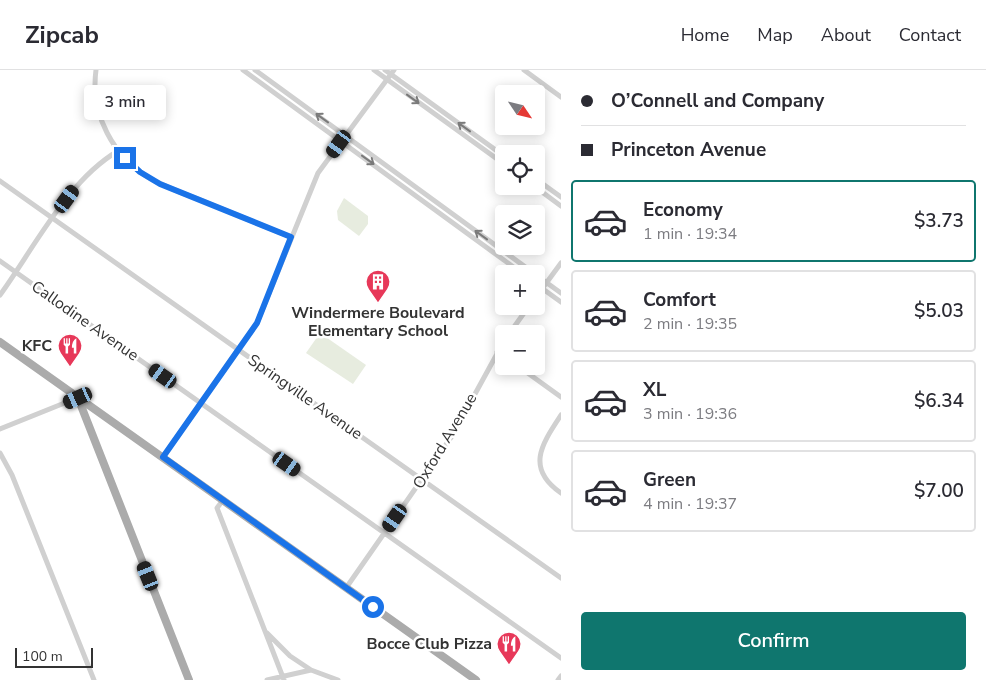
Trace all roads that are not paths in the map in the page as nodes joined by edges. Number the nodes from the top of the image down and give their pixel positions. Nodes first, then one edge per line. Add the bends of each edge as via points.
1 (96, 70) edge
2 (243, 70) edge
3 (255, 70) edge
4 (374, 70) edge
5 (385, 70) edge
6 (524, 70) edge
7 (393, 72) edge
8 (387, 80) junction
9 (561, 97) edge
10 (345, 136) junction
11 (341, 141) junction
12 (495, 149) edge
13 (118, 150) junction
14 (495, 158) edge
15 (0, 182) edge
16 (545, 185) edge
17 (545, 194) edge
18 (561, 197) edge
19 (561, 206) edge
20 (53, 219) junction
21 (291, 237) junction
22 (0, 261) edge
23 (561, 263) edge
24 (511, 265) edge
25 (524, 265) edge
26 (16, 272) junction
27 (547, 282) junction
28 (545, 284) edge
29 (545, 290) edge
30 (561, 293) edge
31 (0, 295) edge
32 (561, 302) edge
33 (0, 342) edge
34 (238, 350) junction
35 (495, 356) edge
36 (531, 375) edge
37 (561, 396) edge
38 (78, 398) junction
39 (201, 403) junction
40 (561, 415) edge
41 (104, 416) junction
42 (0, 428) edge
43 (91, 433) junction
44 (0, 452) edge
45 (163, 457) junction
46 (423, 480) junction
47 (561, 493) edge
48 (223, 500) junction
49 (385, 533) junction
50 (561, 578) edge
51 (346, 588) junction
52 (265, 631) junction
53 (561, 658) edge
54 (311, 670) junction
55 (561, 676) edge
56 (283, 678) edge
57 (94, 680) edge
58 (189, 680) edge
59 (268, 680) edge
60 (338, 680) edge
61 (476, 680) edge
62 (558, 680) edge

1 - 13 street via 99,114
2 - 11 street
10 -> 3 street
4 - 8 street
5 - 7 street
6 - 9 street
7 - 8 street
12 -> 7 street
8 - 10 street
8 -> 14 street
10 - 11 street
25 -> 10 street
11 - 21 street via 318,173
11 -> 24 street
13 - 20 street via 87,174
13 - 21 street via 140,172 160,184
15 - 20 street, Springville Avenue
16 - 18 street
17 - 19 street
20 - 26 street
20 - 34 street, Springville Avenue
21 - 34 street via 257,323
22 - 26 street, Callodine Avenue
23 - 27 street
26 - 31 street
26 - 39 street, Callodine Avenue
27 - 28 street
27 - 30 street
29 - 32 street
33 - 38 main road
34 - 39 street
34 - 46 street, Springville Avenue
35 - 46 street, Oxford Avenue via 455,431
36 - 37 street
38 - 41 main road
38 - 42 street
38 - 43 main road
39 - 45 street
39 - 49 street, Callodine Avenue
40 - 47 street via 544,439 539,458 545,478
41 - 43 main road via 92,420
41 - 45 main road
43 - 58 main road
44 - 57 street
45 - 48 main road
46 - 49 street, Oxford Avenue
46 - 50 street, Springville Avenue
48 - 51 main road
48 - 52 street via 217,508
49 - 51 street, Oxford Avenue
49 - 53 street, Callodine Avenue
51 - 61 main road
52 - 54 street via 290,656
52 - 56 street
54 - 56 street
54 - 60 street
55 - 62 street
56 - 59 street

